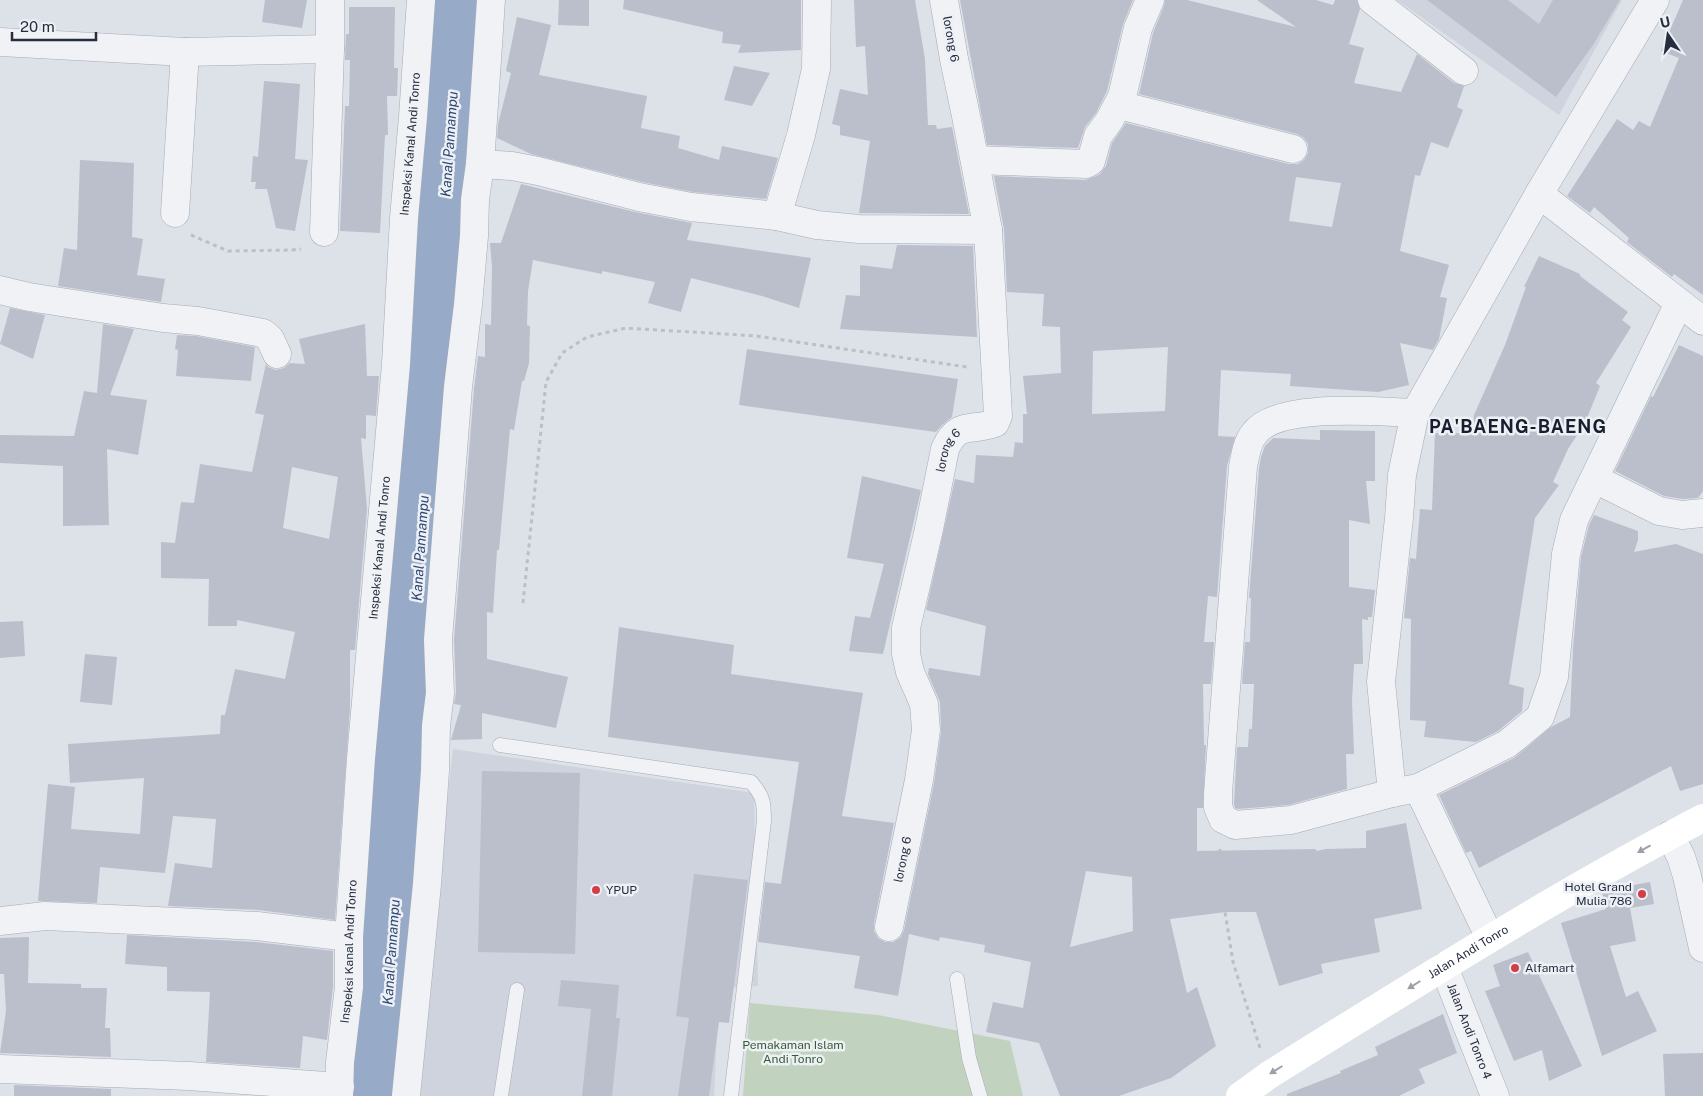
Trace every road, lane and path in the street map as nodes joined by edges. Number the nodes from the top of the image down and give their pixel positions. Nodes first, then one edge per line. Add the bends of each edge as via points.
1 (330, 0) edge
2 (421, 0) edge
3 (491, 0) edge
4 (817, 0) edge
5 (944, 0) edge
6 (1150, 0) edge
7 (1372, 0) edge
8 (1655, 0) edge
9 (0, 42) edge
10 (330, 50) junction
11 (185, 52) junction
12 (1464, 71) dead end
13 (1119, 104) junction
14 (1293, 149) dead end
15 (975, 160) junction
16 (480, 164) junction
17 (1539, 194) junction
18 (175, 213) joint
19 (777, 216) junction
20 (988, 230) junction
21 (324, 232) joint
22 (0, 290) edge
23 (1679, 303) junction
24 (1703, 321) edge
25 (277, 354) dead end
26 (995, 371) junction
27 (1415, 413) junction
28 (1595, 479) junction
29 (1703, 512) edge
30 (523, 603) dead end
31 (500, 745) dead end
32 (1405, 791) junction
33 (1223, 818) junction
34 (1703, 818) edge
35 (1670, 835) junction
36 (0, 921) edge
37 (889, 927) dead end
38 (349, 937) junction
39 (1490, 938) junction
40 (1703, 948) edge
41 (1444, 967) junction
42 (957, 979) dead end
43 (517, 990) dead end
44 (0, 1069) edge
45 (1269, 1075) junction
46 (339, 1092) edge
47 (406, 1096) edge
48 (501, 1096) edge
49 (731, 1096) edge
50 (980, 1096) edge
51 (1240, 1096) edge
52 (1495, 1096) edge

1 - 10 street
2 - 38 street, Inspeksi Kanal Andi Tonro via 396,364
3 - 16 street
4 - 19 street via 816,69
5 - 15 street, lorong 6
6 - 13 street via 1138,28
7 - 12 street
8 - 17 street
9 - 11 street
10 - 11 street
10 - 21 street
11 - 18 street
13 - 14 street
13 - 15 street via 1098,136 1091,161 1086,164
15 - 20 street, lorong 6
16 - 19 street via 538,171 691,207
16 - 47 street via 457,396 438,640 440,693 427,884
17 - 23 street
17 - 27 street
18 - 21 path via 180,226 193,237 228,251 292,250 314,246 321,241
19 - 20 street via 817,225 859,229
20 - 26 street, lorong 6
22 - 25 street via 263,333 270,338
23 - 24 street
23 - 28 street
26 - 30 path via 756,336 626,328 587,337 562,353 546,382
26 - 37 street, lorong 6 via 998,416 995,423 961,429 950,437 945,449 906,628 906,654 924,704 926,730
27 - 32 street via 1402,475 1381,682
27 - 33 street via 1323,411 1266,422 1254,434 1243,466 1218,793 1218,807
28 - 29 street via 1659,511 1682,515
28 - 32 street via 1574,520 1566,554 1554,677 1540,717 1507,744
31 - 49 lane via 752,782 759,792 764,802 764,821
32 - 33 street via 1291,820 1235,825
32 - 39 street
33 - 45 path via 1219,862 1233,962
34 - 35 main road, Jalan Andi Tonro
35 -> 39 main road, Jalan Andi Tonro
35 - 40 street via 1688,876
36 - 38 street via 45,916 178,922 256,926
38 - 46 street, Inspeksi Kanal Andi Tonro via 349,987
39 - 41 main road, Jalan Andi Tonro
41 -> 45 main road, Jalan Andi Tonro
41 - 52 street, Jalan Andi Tonro 4
42 - 50 lane
43 - 48 lane
44 - 46 street via 189,1076
45 - 51 main road, Jalan Andi Tonro

